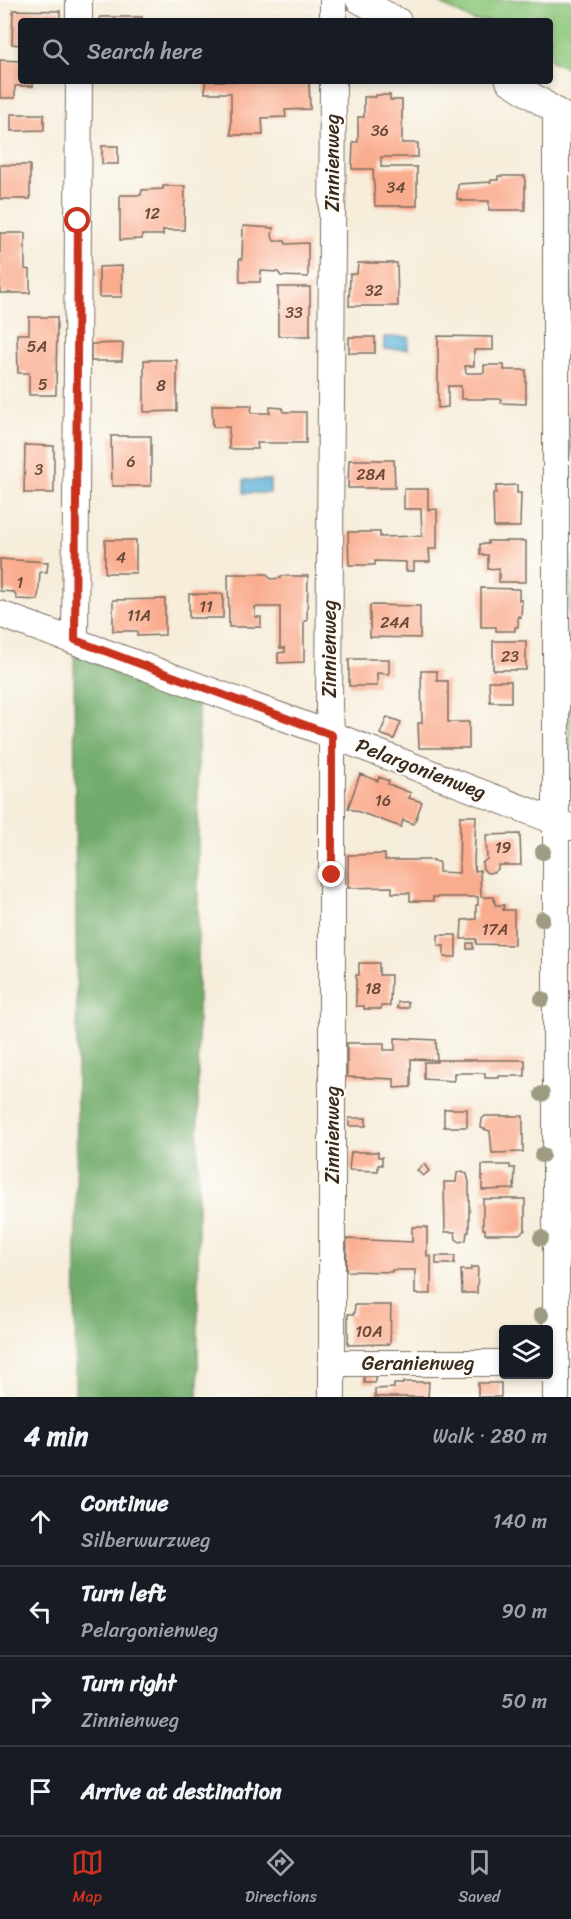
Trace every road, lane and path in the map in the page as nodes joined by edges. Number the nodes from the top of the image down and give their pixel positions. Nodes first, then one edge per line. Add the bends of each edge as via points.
1 (80, 0) edge
2 (333, 0) edge
3 (359, 0) edge
4 (79, 18) edge
5 (333, 18) edge
6 (392, 18) edge
7 (79, 84) edge
8 (333, 84) edge
9 (513, 84) edge
10 (563, 117) edge
11 (0, 614) edge
12 (75, 640) junction
13 (332, 735) junction
14 (563, 824) edge
15 (332, 1363) junction
16 (499, 1363) edge
17 (553, 1363) edge
18 (332, 1397) edge
19 (556, 1397) edge

1 - 4 street
2 - 5 street
3 - 6 street
7 - 12 street
8 - 13 street, Zinnienweg via 328,709
9 - 10 street
10 - 14 street
11 - 12 street, Pelargonienweg
12 - 13 street, Pelargonienweg
13 - 14 street, Pelargonienweg
13 - 15 street, Zinnienweg
14 - 17 street
15 - 16 street, Geranienweg
15 - 18 street, Zinnienweg
17 - 19 street

